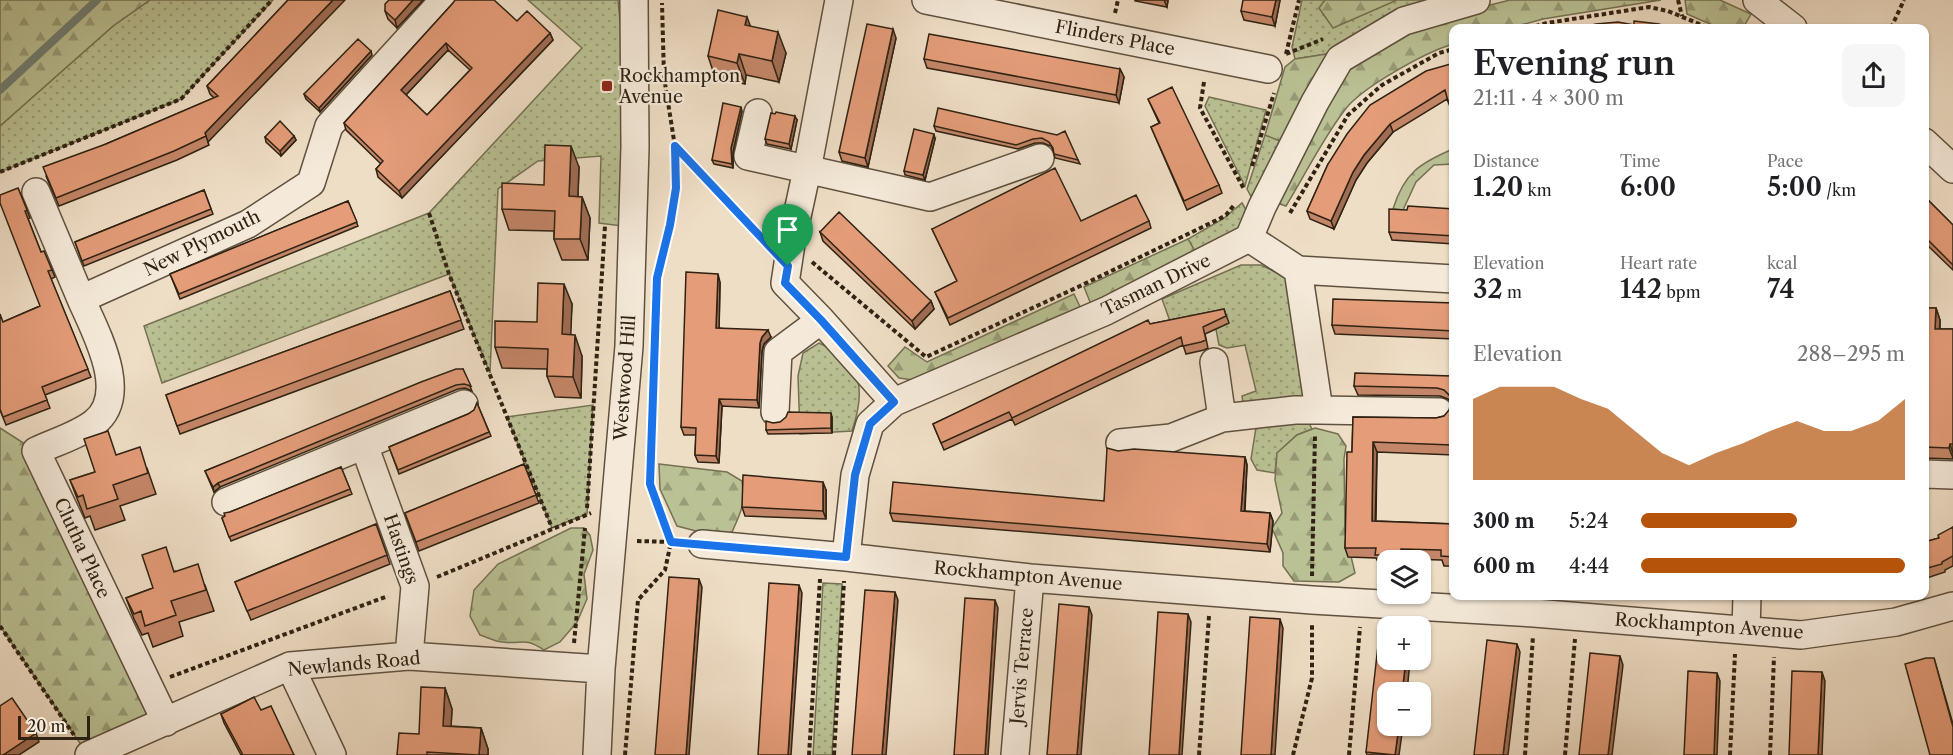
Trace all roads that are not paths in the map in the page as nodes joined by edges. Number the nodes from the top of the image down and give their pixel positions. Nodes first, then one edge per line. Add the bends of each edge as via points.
1 (444, 0) edge
2 (634, 0) edge
3 (839, 0) edge
4 (926, 0) edge
5 (1476, 0) edge
6 (1757, 0) edge
7 (1788, 24) edge
8 (1278, 70) road end
9 (758, 113) dead end
10 (1929, 147) edge
11 (1040, 158) dead end
12 (807, 170) junction
13 (1953, 170) edge
14 (36, 192) dead end
15 (1249, 238) junction
16 (1298, 270) junction
17 (1449, 279) edge
18 (81, 299) junction
19 (821, 320) junction
20 (1214, 362) dead end
21 (894, 402) junction
22 (464, 404) dead end
23 (1319, 410) junction
24 (775, 412) dead end
25 (1439, 412) dead end
26 (1222, 418) junction
27 (1120, 443) dead end
28 (364, 445) junction
29 (1929, 474) edge
30 (1953, 475) edge
31 (226, 502) dead end
32 (702, 544) road end
33 (834, 556) junction
34 (1030, 578) junction
35 (1746, 600) edge
36 (1953, 606) edge
37 (1741, 630) junction
38 (409, 656) junction
39 (290, 666) junction
40 (601, 669) junction
41 (166, 722) junction
42 (146, 744) edge
43 (82, 746) edge
44 (332, 755) edge
45 (597, 755) edge
46 (1015, 755) edge

1 - 18 street, New Plymouth via 329,126 312,183 248,224
2 - 40 street, Westwood Hill via 635,147 629,346
3 - 12 street
4 - 8 street, Flinders Place
5 - 15 street via 1404,21 1340,59 1309,112
6 - 7 street
9 - 12 street via 748,156
10 - 13 street
11 - 12 street via 930,197
12 - 19 street via 785,283
14 - 18 street
15 - 16 street
15 - 21 street, Tasman Drive via 1106,311
16 - 17 street
16 - 23 street
18 - 41 street, Clutha Place via 104,353 110,382 108,408 96,422 36,451
19 - 21 street
19 - 24 street via 778,352
20 - 26 street
21 - 33 street, Tasman Drive via 870,424
22 - 28 street
23 - 25 street
23 - 26 street
26 - 27 street via 1171,438
28 - 31 street
28 - 38 street, Hastings via 416,586
29 - 30 street
32 - 33 street, Rockhampton Avenue
33 - 34 street, Rockhampton Avenue
34 - 37 street, Rockhampton Avenue
34 - 46 street, Jervis Terrace
35 - 37 street
36 - 37 street, Rockhampton Avenue via 1896,622 1801,635
38 - 39 street, Newlands Road
38 - 40 street, Newlands Road
39 - 41 street, Newlands Road
39 - 44 street
40 - 45 street, Westwood Hill
41 - 42 street, Newlands Road
42 - 43 street, Newlands Road

